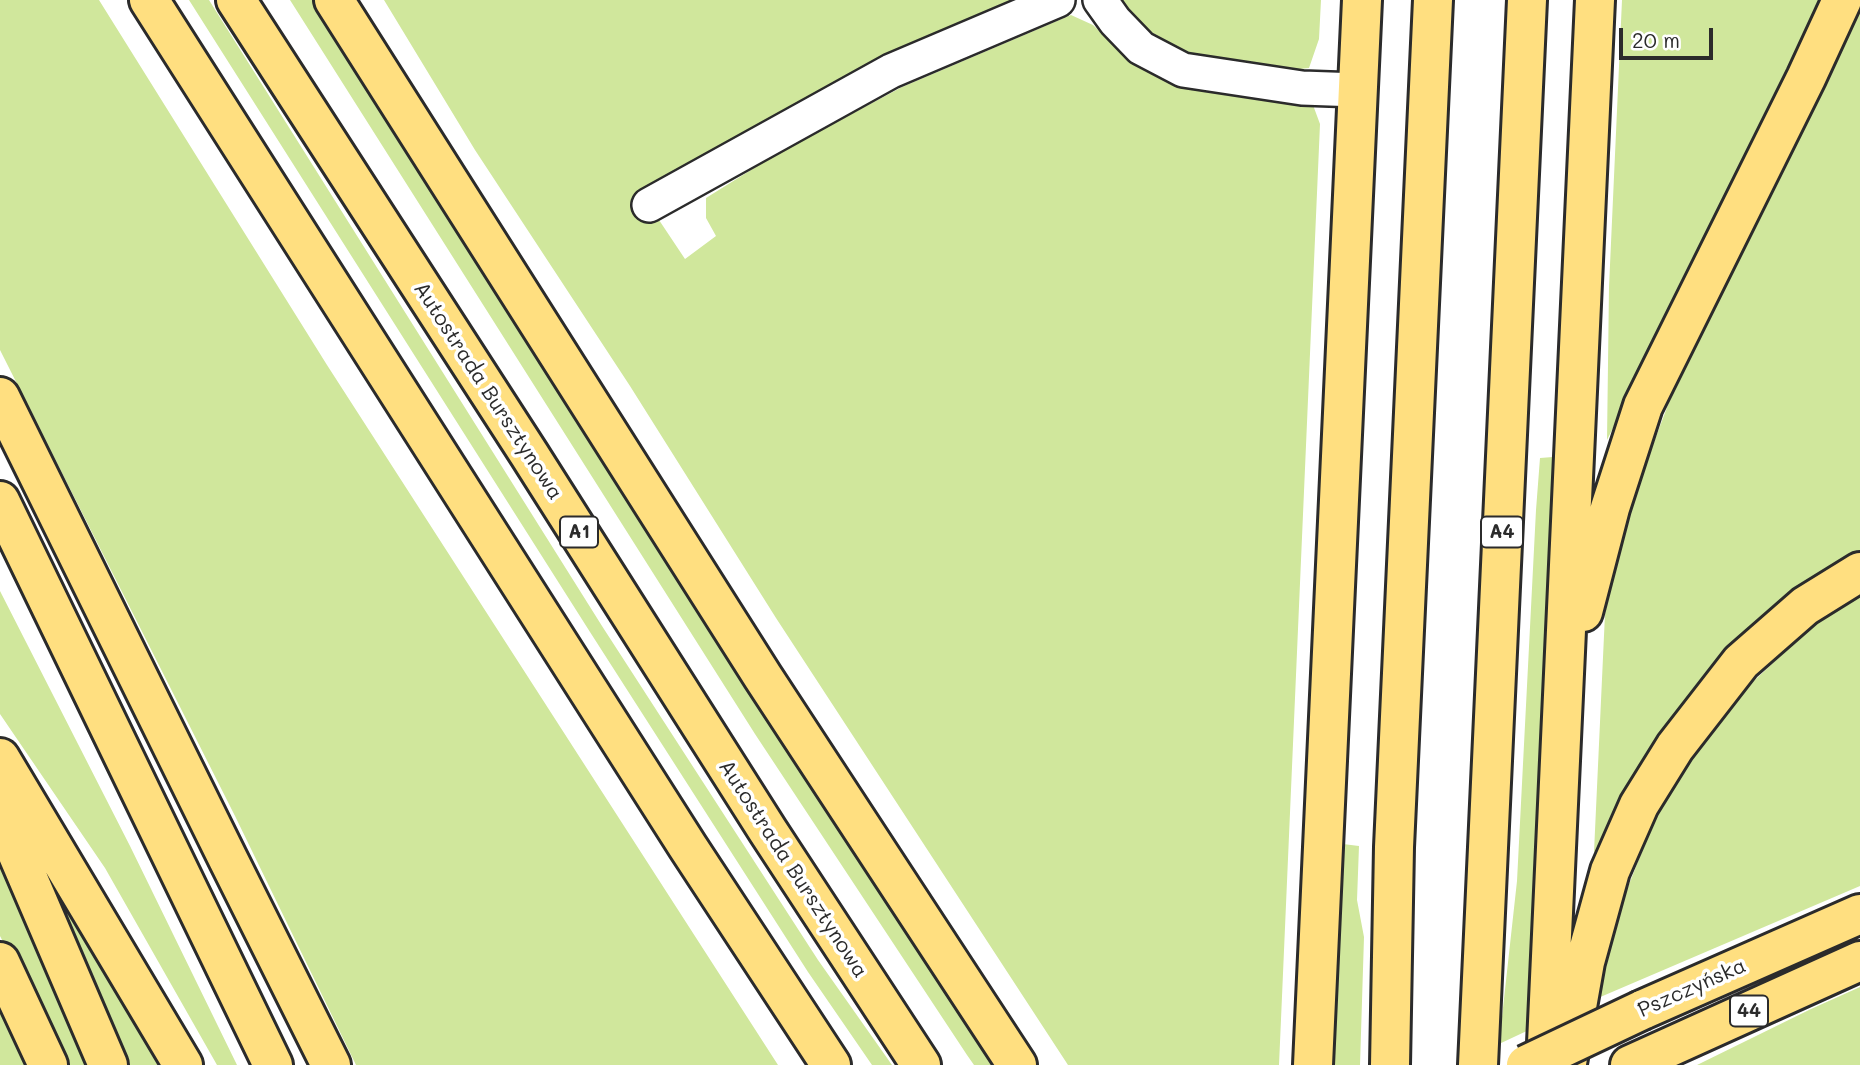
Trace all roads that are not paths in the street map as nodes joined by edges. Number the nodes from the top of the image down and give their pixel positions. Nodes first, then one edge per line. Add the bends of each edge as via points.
1 (149, 0) edge
2 (236, 0) edge
3 (334, 0) edge
4 (356, 0) edge
5 (1058, 0) edge
6 (1100, 0) edge
7 (1362, 0) edge
8 (1433, 0) edge
9 (1527, 0) edge
10 (1595, 0) edge
11 (1842, 0) edge
12 (1358, 90) junction
13 (424, 141) junction
14 (649, 205) dead end
15 (0, 397) edge
16 (0, 501) edge
17 (1860, 572) edge
18 (1563, 688) junction
19 (0, 758) edge
20 (0, 813) edge
21 (1860, 914) edge
22 (1860, 961) edge
23 (0, 962) edge
24 (1635, 1063) edge
25 (48, 1065) edge
26 (108, 1065) edge
27 (183, 1065) edge
28 (273, 1065) edge
29 (331, 1065) edge
30 (831, 1065) edge
31 (921, 1065) edge
32 (1017, 1065) edge
33 (1313, 1065) edge
34 (1390, 1065) edge
35 (1478, 1065) edge
36 (1526, 1065) edge
37 (1546, 1065) edge
38 (1566, 1065) edge

1 - 30 main road
2 - 31 main road, Autostrada Bursztynowa / A1
3 - 13 main road
4 - 13 main road
5 - 14 lane via 891,71
6 - 12 lane via 1141,48 1183,70 1303,88
7 - 12 main road
8 - 34 main road via 1395,833
9 - 35 main road, A4
10 - 18 main road
11 - 18 main road via 1643,406 1610,508
12 - 33 main road
13 - 32 main road via 763,677
15 - 29 main road
16 - 28 main road
17 - 38 main road via 1805,606 1741,662 1675,747 1639,805 1606,884 1585,962
18 - 37 main road
19 - 27 main road
20 - 26 main road
21 - 36 main road, Pszczyńska / 44, bridge
22 - 24 main road, Pszczyńska / 44
23 - 25 main road

